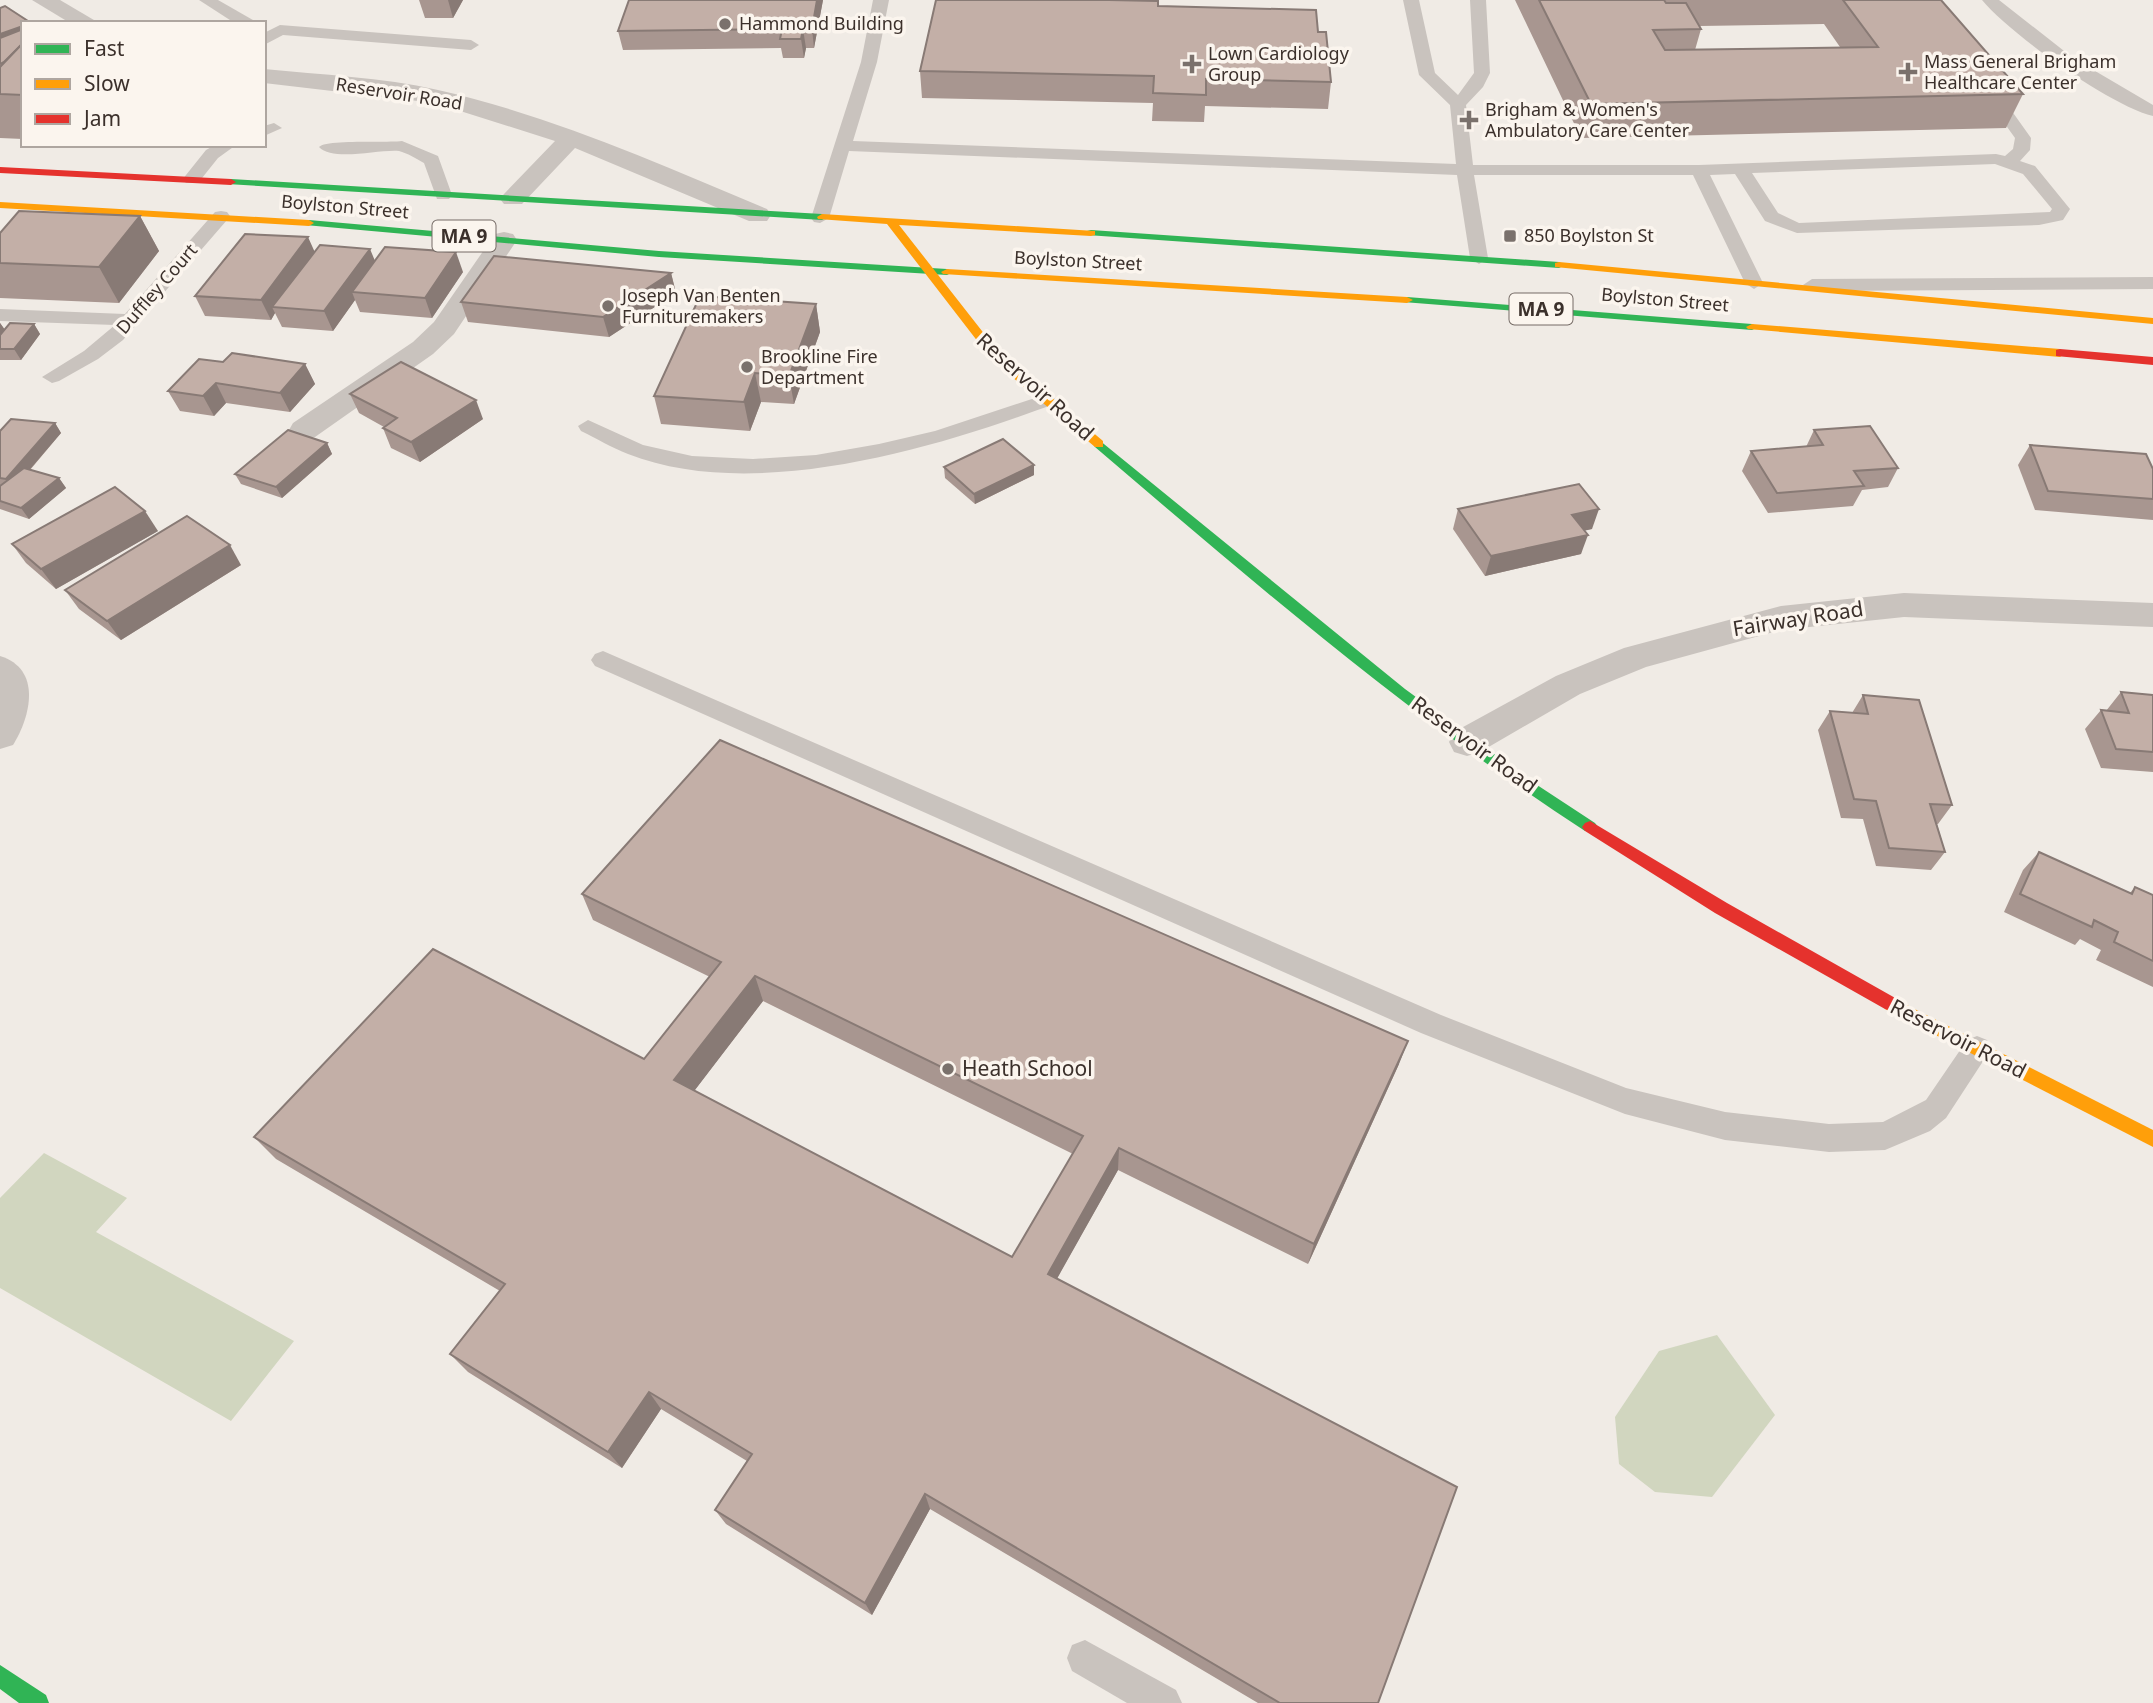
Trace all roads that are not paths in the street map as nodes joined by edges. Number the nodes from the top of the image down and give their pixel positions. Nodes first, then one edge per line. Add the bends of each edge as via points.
1 (43, 0) edge
2 (207, 0) edge
3 (881, 0) edge
4 (1411, 0) edge
5 (1478, 0) edge
6 (1990, 0) edge
7 (84, 21) edge
8 (244, 21) edge
9 (272, 28) edge
10 (471, 45) dead end
11 (266, 76) edge
12 (1981, 80) edge
13 (1458, 104) junction
14 (2153, 111) edge
15 (339, 131) dead end
16 (571, 138) junction
17 (327, 146) dead end
18 (402, 146) junction
19 (841, 146) junction
20 (224, 147) edge
21 (2010, 161) junction
22 (1740, 168) junction
23 (0, 170) edge
24 (1465, 170) junction
25 (1699, 170) junction
26 (192, 179) junction
27 (443, 195) junction
28 (513, 199) junction
29 (0, 205) edge
30 (758, 215) junction
31 (221, 216) junction
32 (820, 218) junction
33 (891, 222) junction
34 (504, 240) junction
35 (1479, 258) junction
36 (928, 271) junction
37 (1754, 283) junction
38 (2153, 283) edge
39 (1784, 286) junction
40 (0, 315) edge
41 (132, 320) junction
42 (2153, 321) edge
43 (2153, 361) edge
44 (52, 377) dead end
45 (1047, 400) junction
46 (589, 426) dead end
47 (304, 430) dead end
48 (2153, 615) edge
49 (603, 660) dead end
50 (0, 669) edge
51 (0, 735) edge
52 (1467, 742) junction
53 (1977, 1049) junction
54 (2153, 1139) edge
55 (1085, 1658) dead end
56 (0, 1676) edge
57 (38, 1703) edge
58 (1163, 1703) edge

1 - 7 street
2 - 8 lane
3 - 19 lane via 869,62
4 - 13 lane via 1425,71
5 - 13 lane via 1482,74
6 - 14 lane via 2071,63
9 - 10 lane
11 - 16 street, Reservoir Road via 430,95
12 - 21 lane via 2021,132 2021,150
13 - 24 lane
15 - 18 lane via 378,134
16 - 28 street
16 - 30 street, Reservoir Road
17 - 18 lane
18 - 27 lane via 432,160
19 - 24 lane
19 - 32 lane
20 - 26 lane via 212,153
21 - 22 lane via 1988,158
21 - 22 lane via 2029,170 2057,201 2061,209 2057,216 1791,227 1771,217
22 - 25 lane
23 - 26 main road, Boylston Street / MA 9
24 - 25 lane
24 - 35 lane
25 - 37 lane
26 - 27 main road, Boylston Street / MA 9
27 - 28 main road, Boylston Street / MA 9
28 - 30 main road, Boylston Street / MA 9
29 - 31 main road, Boylston Street / MA 9
30 - 32 main road, Boylston Street / MA 9
31 - 34 main road, Boylston Street / MA 9
31 - 41 lane, Duffley Court
32 - 33 main road, Boylston Street / MA 9
33 - 35 main road, Boylston Street / MA 9
33 - 36 main road, Reservoir Road
34 - 36 main road, Boylston Street / MA 9
34 - 47 street via 444,328 423,348
35 - 37 main road, Boylston Street / MA 9
36 - 43 main road, Boylston Street / MA 9 via 1485,305
36 - 45 main road, Reservoir Road via 989,350
37 - 39 main road, Boylston Street / MA 9
38 - 39 lane
39 - 42 main road, Boylston Street / MA 9
40 - 41 lane
41 - 44 lane, Duffley Court via 91,355
45 - 46 lane via 958,431 883,450 761,465 660,458 627,448
45 - 52 main road, Reservoir Road via 1288,603
48 - 52 street, Fairway Road via 1904,605 1781,618 1636,657 1567,685
49 - 53 lane via 1431,1024 1625,1101 1725,1126 1829,1138 1885,1136 1936,1109
50 - 51 street via 14,696 11,717
52 - 53 main road, Reservoir Road via 1573,816 1721,908
53 - 54 main road, Reservoir Road
55 - 58 lane
56 - 57 main road

